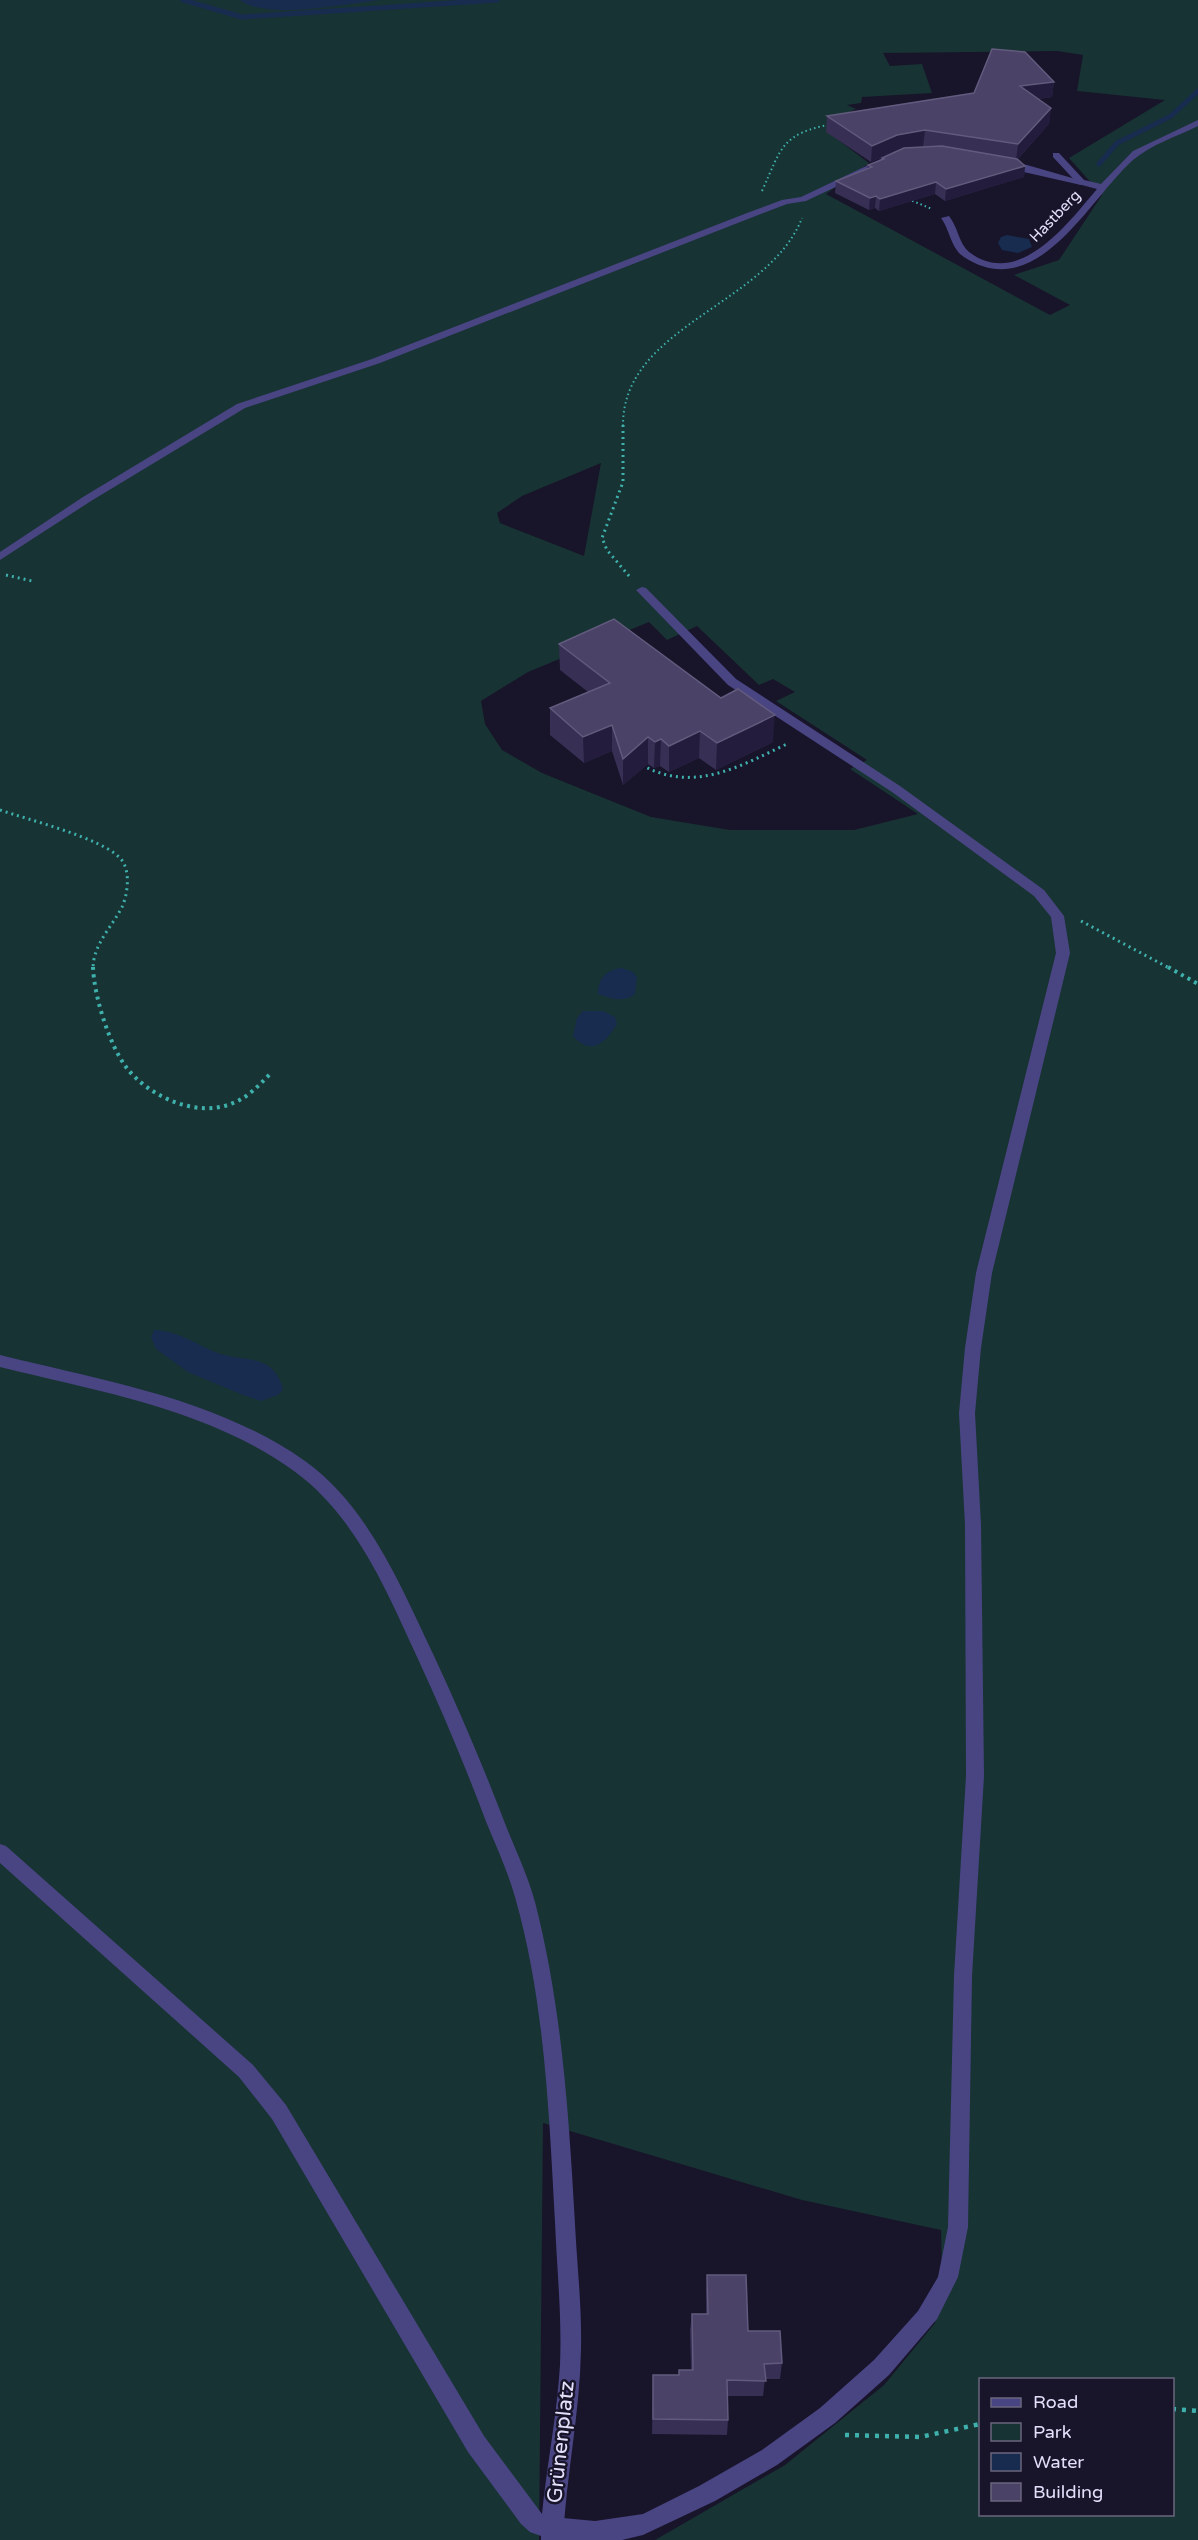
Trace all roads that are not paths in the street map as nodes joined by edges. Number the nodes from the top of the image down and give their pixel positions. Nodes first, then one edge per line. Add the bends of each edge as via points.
1 (1198, 123) edge
2 (1056, 155) dead end
3 (892, 157) edge
4 (993, 163) edge
5 (1081, 182) junction
6 (1101, 187) junction
7 (946, 218) dead end
8 (0, 556) edge
9 (642, 590) road end
10 (0, 1361) edge
11 (0, 1852) edge
12 (552, 2534) edge

1 - 6 street, Hastberg via 1134,155
2 - 5 street, Hastberg
3 - 8 street via 803,199 750,215 376,361 241,405
4 - 5 street
5 - 6 street, Hastberg
6 - 7 street, Hastberg via 1043,251 1016,265 986,264 964,254
9 - 12 street via 732,682 896,789 1039,893 1057,916 1063,953 984,1273 968,1402 975,1776 963,1976 958,2227 942,2293 923,2321 852,2395 813,2427 717,2489 638,2526
10 - 12 street, Grünenplatz via 171,1404 244,1434 301,1467 361,1532 380,1563 464,1740 524,1897 546,2004 553,2065 571,2344
11 - 12 street via 246,2071 279,2112 476,2444 529,2516

